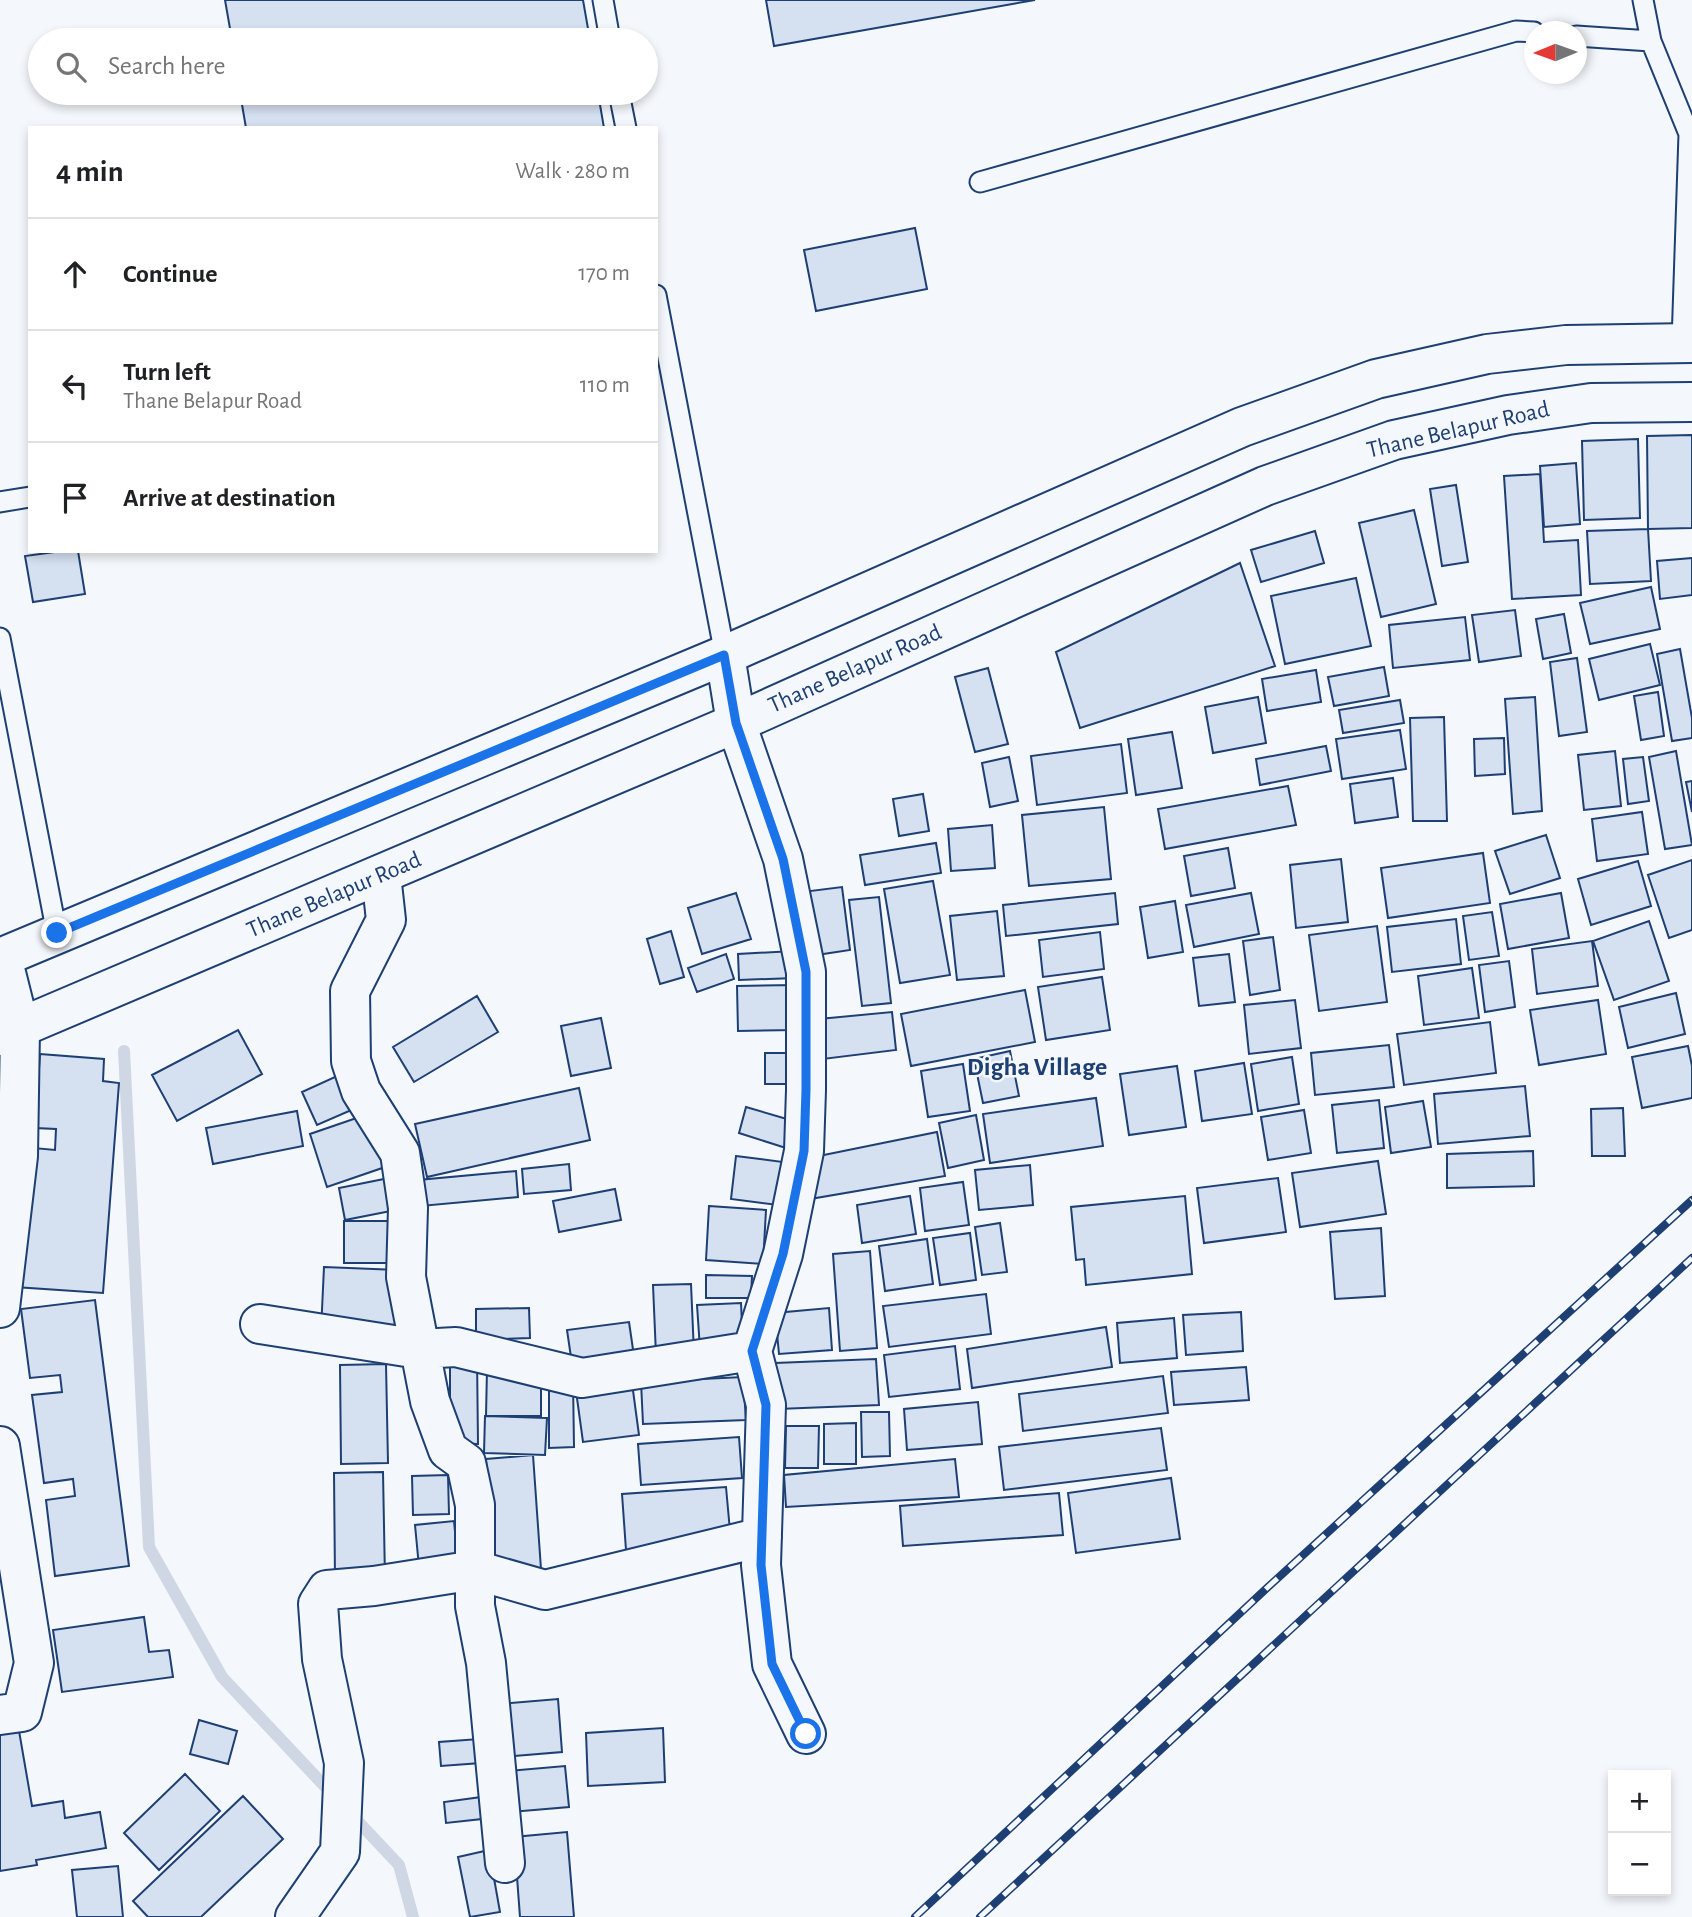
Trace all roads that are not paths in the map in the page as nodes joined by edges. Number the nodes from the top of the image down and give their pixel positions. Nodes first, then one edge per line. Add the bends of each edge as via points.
1 (603, 0) edge
2 (1643, 0) edge
3 (608, 28) edge
4 (1524, 31) edge
5 (1587, 37) edge
6 (1651, 41) junction
7 (622, 105) edge
8 (626, 126) edge
9 (980, 182) dead end
10 (658, 316) edge
11 (1687, 343) edge
12 (665, 389) edge
13 (1692, 402) edge
14 (28, 497) edge
15 (0, 502) edge
16 (0, 638) edge
17 (724, 655) junction
18 (736, 723) junction
19 (382, 875) junction
20 (57, 933) junction
21 (1, 958) edge
22 (10, 1033) edge
23 (0, 1308) edge
24 (260, 1324) dead end
25 (419, 1349) junction
26 (752, 1351) junction
27 (0, 1446) edge
28 (762, 1537) junction
29 (475, 1570) junction
30 (0, 1715) edge
31 (806, 1734) dead end
32 (505, 1863) dead end
33 (295, 1917) edge

1 - 3 lane
2 - 6 lane
4 - 9 lane
5 - 6 lane
6 - 11 lane via 1689,135
7 - 8 lane
10 - 12 lane
11 - 17 street via 1566,345 1500,352 1377,379 1242,427
12 - 17 lane
13 - 18 street, Thane Belapur Road via 1591,403 1508,415 1394,440 1265,486
14 - 15 lane
16 - 20 lane
17 - 18 street
17 - 20 street
18 - 19 street, Thane Belapur Road
18 - 26 street via 783,859 806,972 804,1151 783,1254
19 - 22 street, Thane Belapur Road
19 - 25 street via 386,920 350,991 351,1061 361,1091 400,1153 408,1208 406,1277
20 - 21 street
21 - 22 street
22 - 23 street via 18,1156
24 - 25 street
25 - 26 street via 456,1348 582,1378
25 - 29 street via 430,1401 448,1450 466,1463 475,1505
26 - 28 street via 766,1405
27 - 30 street via 34,1662 22,1712
28 - 29 street via 545,1590
28 - 31 street via 772,1664
29 - 32 street via 475,1606 486,1663
29 - 33 street via 327,1590 318,1604 322,1660 344,1763 340,1852

